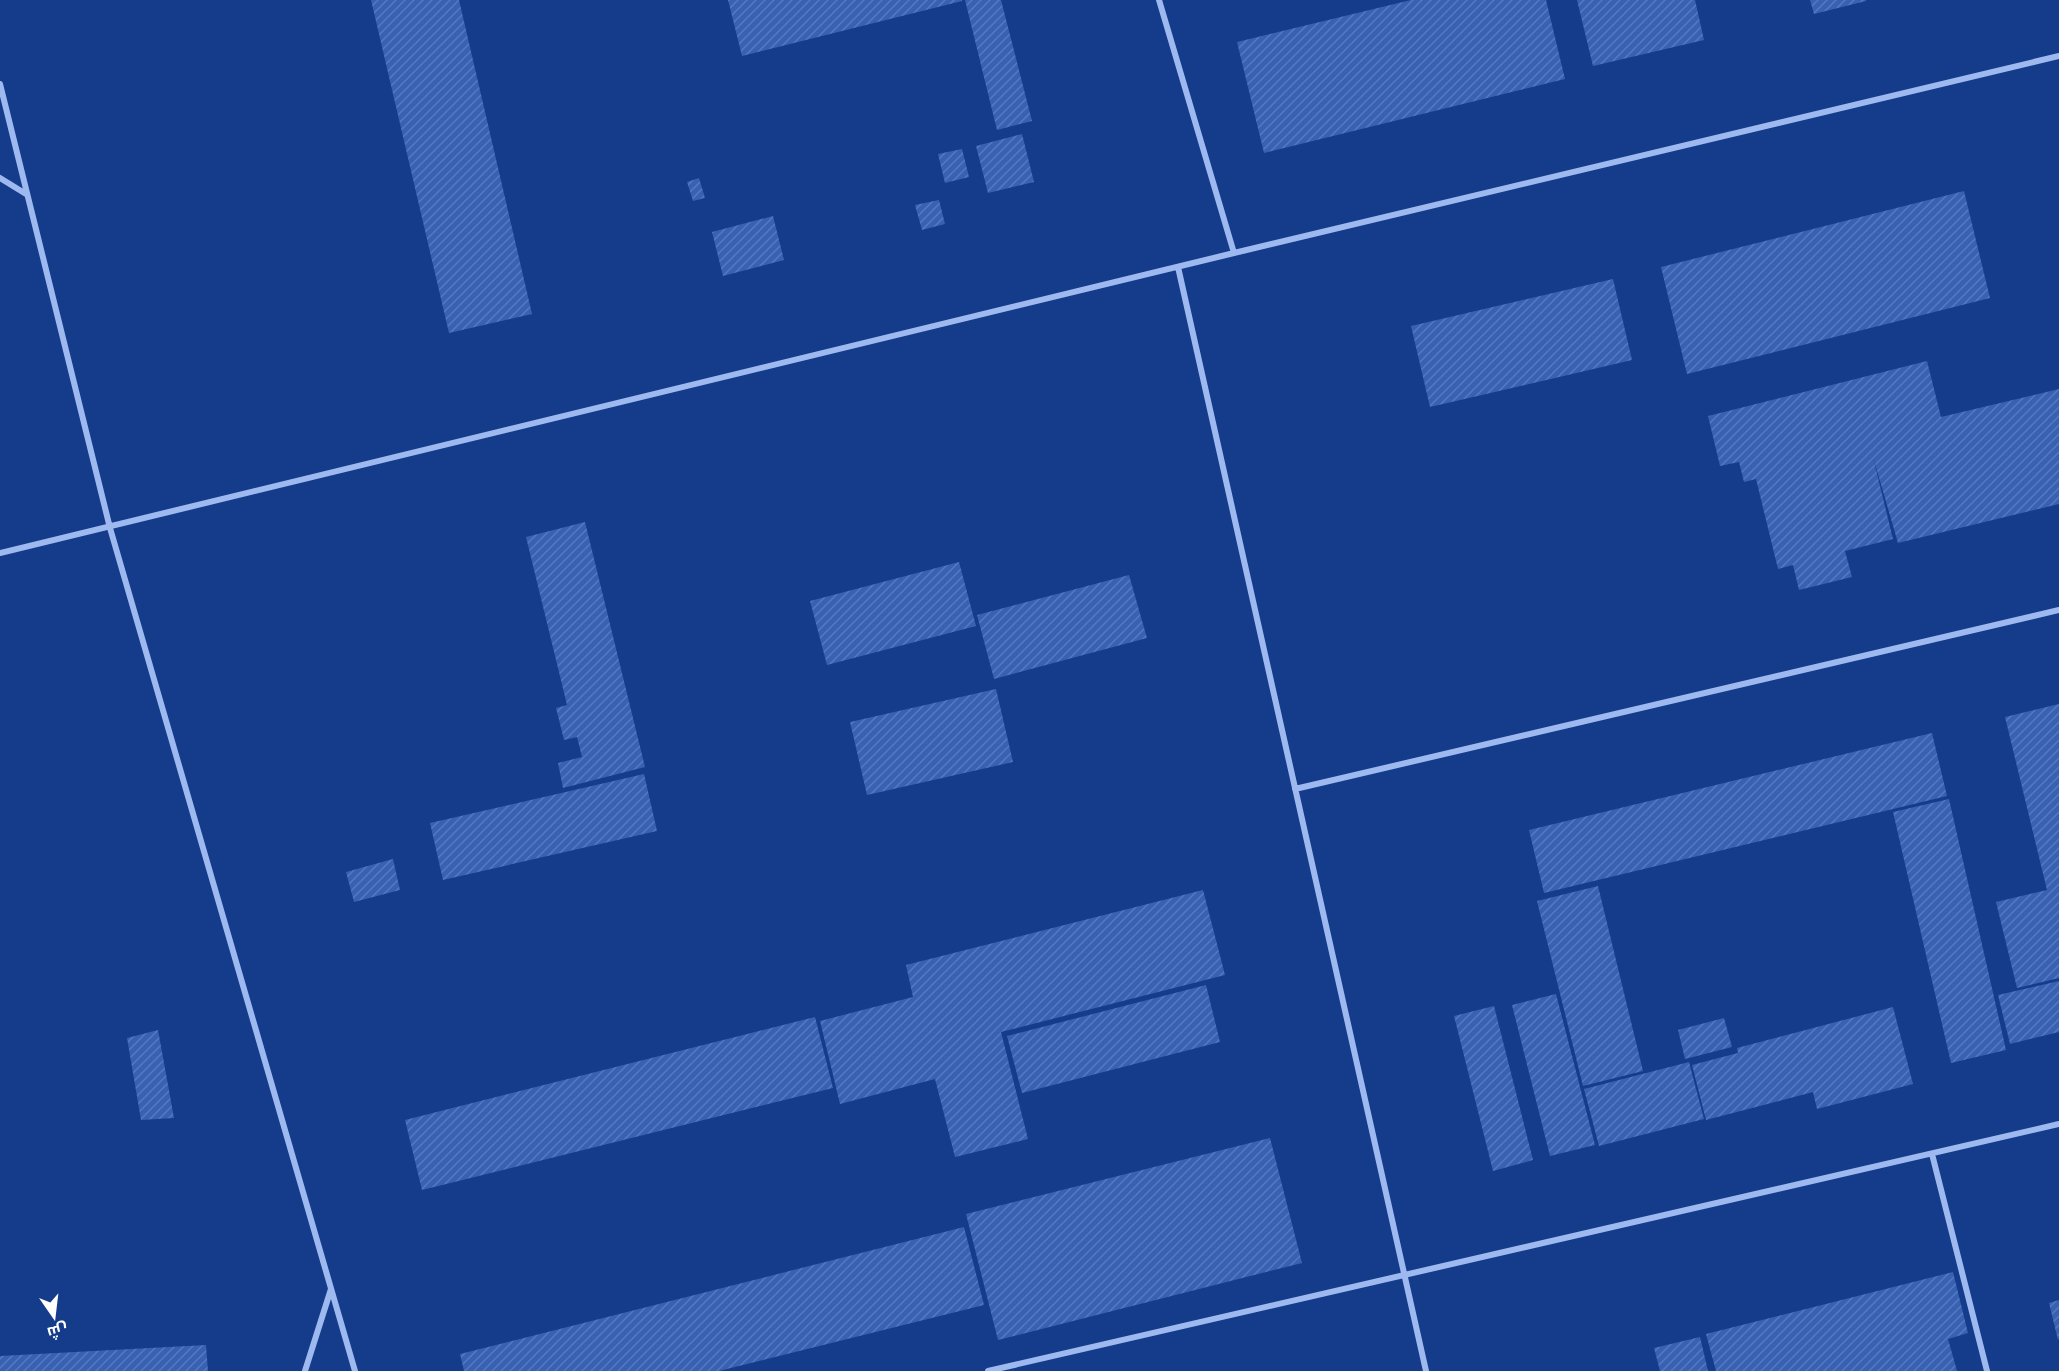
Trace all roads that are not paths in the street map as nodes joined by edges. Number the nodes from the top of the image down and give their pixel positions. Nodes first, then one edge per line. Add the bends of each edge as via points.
1 (1159, 0) edge
2 (2059, 56) edge
3 (0, 84) edge
4 (0, 178) edge
5 (26, 194) junction
6 (1234, 253) junction
7 (1178, 267) junction
8 (110, 528) junction
9 (0, 553) edge
10 (2059, 610) edge
11 (1295, 789) junction
12 (2059, 1124) edge
13 (1932, 1154) junction
14 (1404, 1276) junction
15 (331, 1288) junction
16 (304, 1371) edge
17 (355, 1371) edge
18 (988, 1371) edge
19 (1426, 1371) edge
20 (1986, 1371) edge

1 - 6 street
2 - 6 street
3 - 5 street
4 - 5 street
5 - 8 street
6 - 7 street
7 - 8 street
7 - 11 street
8 - 9 street
8 - 15 street
10 - 11 street
11 - 14 street
12 - 13 street
13 - 14 street
13 - 20 street
14 - 18 street
14 - 19 street
15 - 16 street
15 - 17 street

